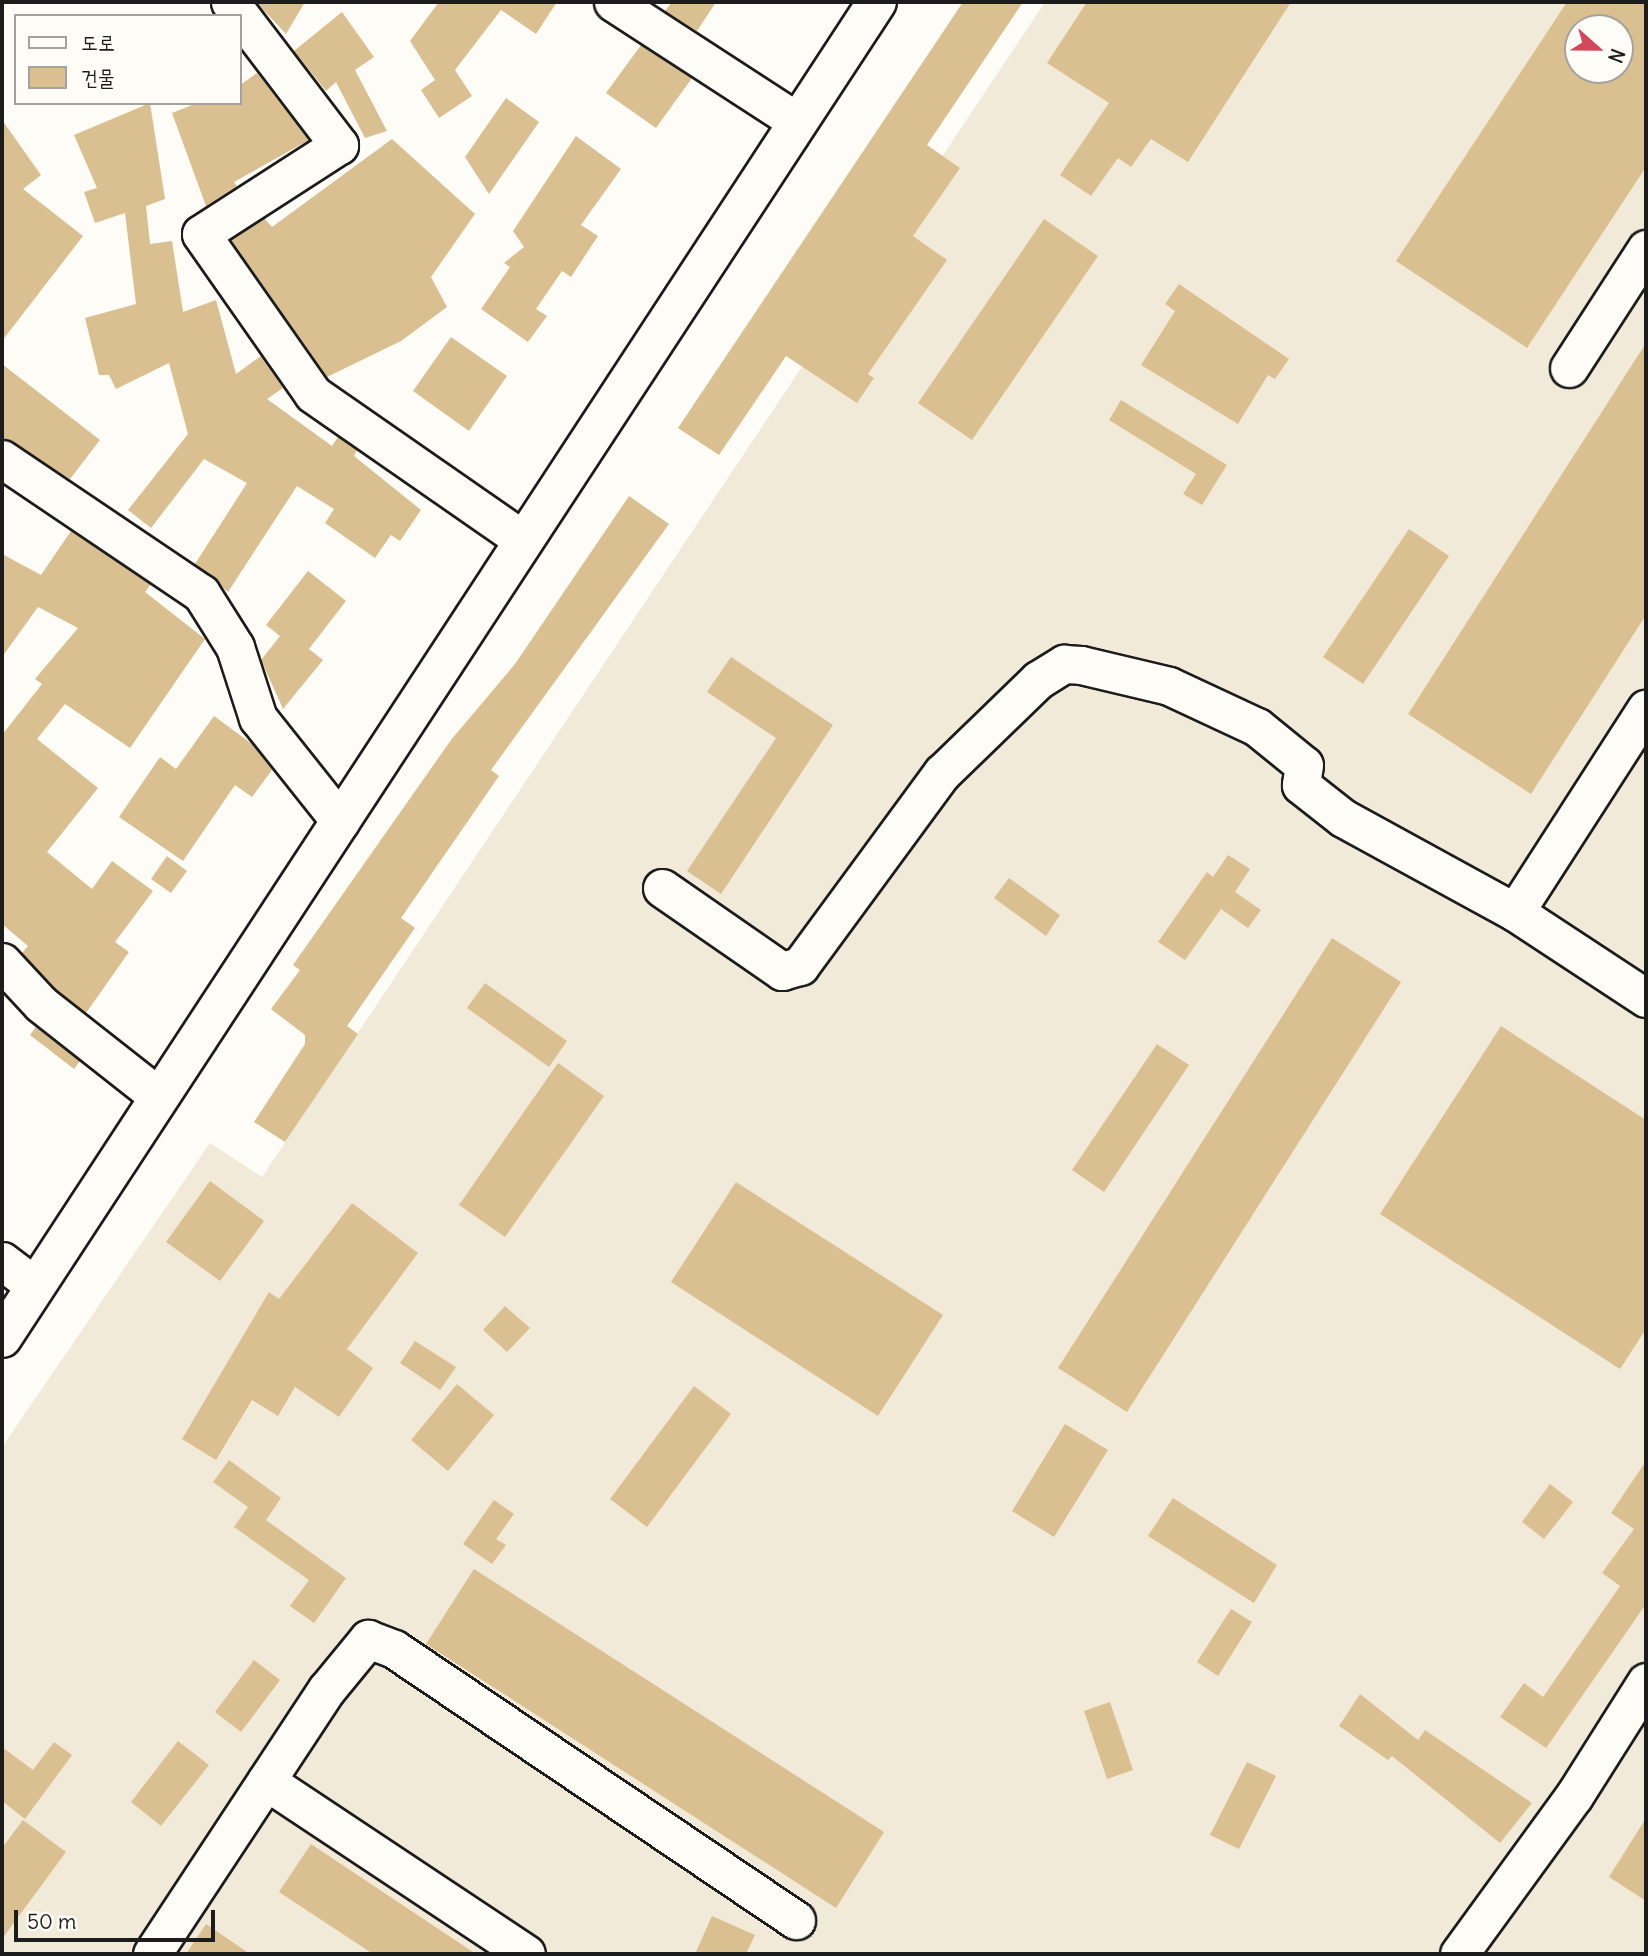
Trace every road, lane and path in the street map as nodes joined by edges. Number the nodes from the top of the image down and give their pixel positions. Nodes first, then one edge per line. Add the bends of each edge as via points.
1 (613, 2) edge
2 (877, 2) edge
3 (242, 18) edge
4 (796, 120) junction
5 (1646, 249) edge
6 (1569, 368) dead end
7 (2, 459) edge
8 (522, 539) junction
9 (1646, 709) edge
10 (340, 821) junction
11 (662, 888) dead end
12 (1515, 912) junction
13 (2, 962) edge
14 (1646, 998) edge
15 (158, 1096) junction
16 (2, 1261) edge
17 (35, 1286) junction
18 (2, 1338) edge
19 (1646, 1682) edge
20 (266, 1781) junction
21 (796, 1920) dead end
22 (152, 1954) edge
23 (526, 1954) edge
24 (1459, 1954) edge

1 - 4 street
2 - 4 main road
3 - 8 street via 339,145 201,234 313,394
4 - 8 main road
5 - 6 street
7 - 10 street via 201,593 235,647 258,718
8 - 10 main road
9 - 12 street
10 - 15 main road
11 - 12 street via 782,971 800,965 942,772 1038,680 1064,664 1169,686 1257,727 1304,765 1301,785 1343,818
12 - 14 street
13 - 15 street via 41,1004
15 - 17 main road
16 - 17 street
17 - 18 main road
19 - 24 street via 1574,1796
20 - 21 street via 368,1640 394,1650
20 - 22 street
20 - 23 street

